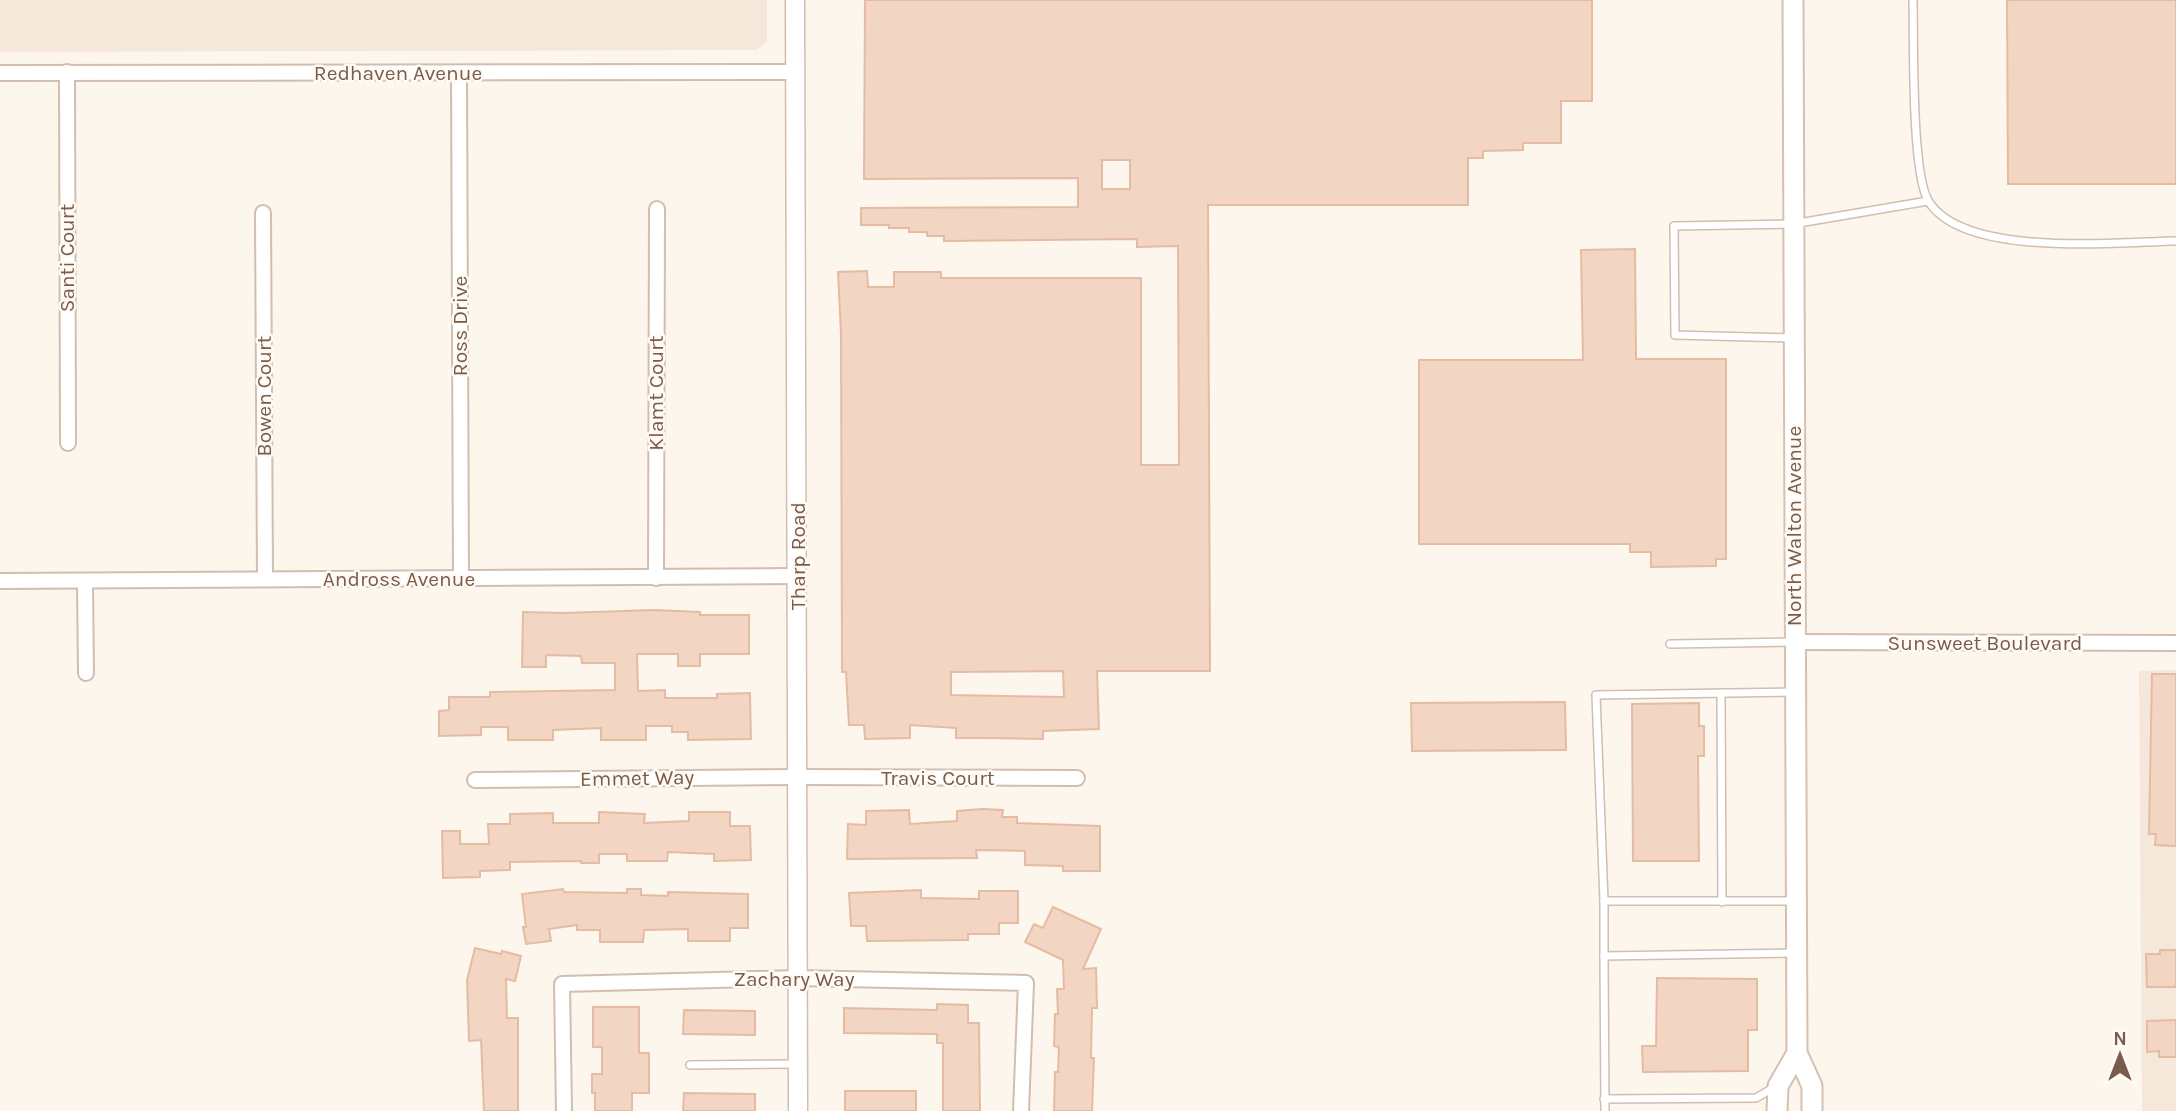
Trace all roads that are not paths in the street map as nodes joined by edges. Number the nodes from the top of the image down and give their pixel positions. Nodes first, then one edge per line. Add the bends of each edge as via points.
1 (796, 0) edge
2 (1793, 0) edge
3 (1913, 0) edge
4 (67, 72) junction
5 (796, 72) junction
6 (0, 73) edge
7 (459, 73) junction
8 (1928, 201) junction
9 (657, 209) dead end
10 (262, 213) dead end
11 (1793, 224) junction
12 (2176, 241) edge
13 (1793, 338) junction
14 (68, 443) dead end
15 (798, 576) junction
16 (265, 578) junction
17 (656, 578) junction
18 (461, 579) junction
19 (0, 581) edge
20 (85, 582) junction
21 (1794, 642) junction
22 (1670, 643) dead end
23 (2176, 643) edge
24 (86, 673) dead end
25 (1794, 692) junction
26 (1721, 693) junction
27 (799, 777) junction
28 (1077, 778) dead end
29 (475, 780) dead end
30 (1604, 901) junction
31 (1796, 901) junction
32 (1722, 902) junction
33 (1796, 953) junction
34 (1604, 956) junction
35 (797, 978) junction
36 (1797, 1052) junction
37 (798, 1064) junction
38 (690, 1065) dead end
39 (1777, 1086) junction
40 (1604, 1099) junction
41 (564, 1111) edge
42 (798, 1111) edge
43 (1021, 1111) edge
44 (1605, 1111) edge
45 (1777, 1111) edge
46 (1812, 1111) edge

1 - 5 street, Tharp Road
2 - 11 main road, North Walton Avenue
3 - 8 lane via 1918,160
4 - 6 street, Redhaven Avenue
4 - 7 street, Redhaven Avenue
4 - 14 street, Santi Court
5 - 7 street, Redhaven Avenue
5 - 15 street, Tharp Road
7 - 18 street, Ross Drive
8 - 11 lane
8 - 12 lane via 1958,225 2011,241
9 - 17 street, Klamt Court
10 - 16 street, Bowen Court
11 - 13 main road, North Walton Avenue
11 - 13 lane via 1674,226 1675,335
13 - 21 main road, North Walton Avenue
15 - 17 street, Andross Avenue
15 - 27 street, Tharp Road
16 - 18 street, Andross Avenue
16 - 20 street, Andross Avenue
17 - 18 street, Andross Avenue
19 - 20 street, Andross Avenue
20 - 24 street
21 - 22 lane
21 - 23 street, Sunsweet Boulevard
21 - 25 main road, North Walton Avenue
25 - 26 lane
25 - 31 main road, North Walton Avenue
26 - 30 lane via 1595,695
26 - 32 lane
27 - 28 street, Travis Court
27 - 29 street, Emmet Way
27 - 35 street, Tharp Road
30 - 32 lane
30 - 34 lane
31 - 32 lane
31 - 33 main road, North Walton Avenue
33 - 34 lane
33 - 36 main road, North Walton Avenue
34 - 40 lane
35 - 37 street, Tharp Road
35 - 41 street, Zachary Way via 562,984
35 - 43 street, Zachary Way via 1026,983
36 - 39 main road
36 - 46 main road, North Walton Avenue via 1812,1086
37 - 38 lane
37 - 42 street, Tharp Road
39 - 40 lane via 1756,1098
39 - 45 main road
40 - 44 lane

